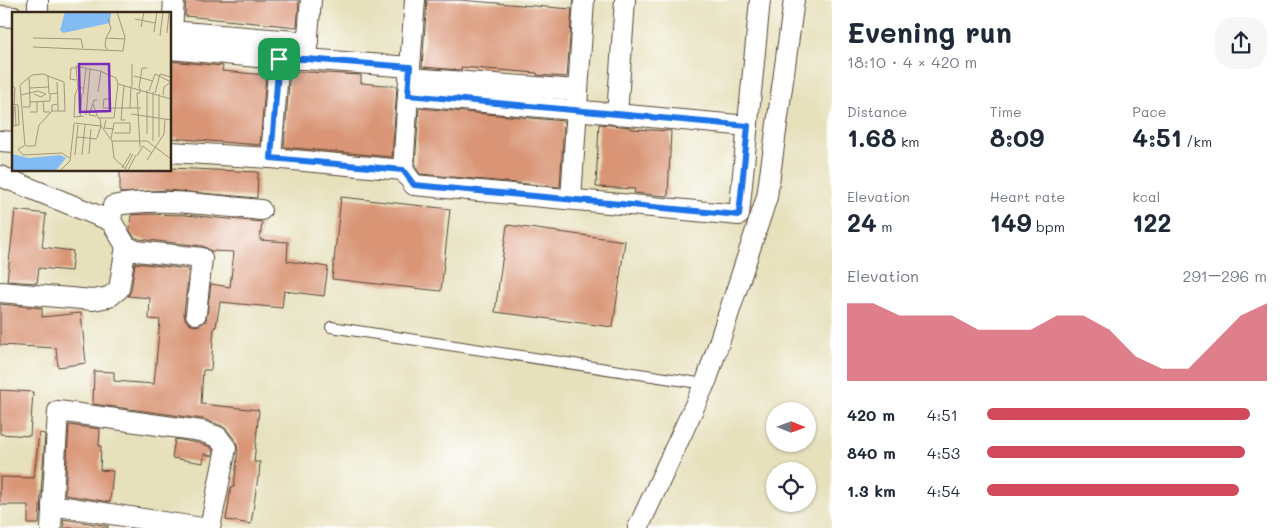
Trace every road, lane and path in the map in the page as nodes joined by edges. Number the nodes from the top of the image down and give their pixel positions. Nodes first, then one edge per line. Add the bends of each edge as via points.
1 (174, 0) edge
2 (311, 0) edge
3 (415, 0) edge
4 (584, 0) edge
5 (625, 0) edge
6 (760, 0) edge
7 (794, 0) edge
8 (171, 37) edge
9 (307, 50) junction
10 (279, 59) junction
11 (754, 66) junction
12 (409, 80) junction
13 (577, 100) junction
14 (617, 115) junction
15 (778, 117) junction
16 (748, 126) junction
17 (171, 152) edge
18 (271, 158) junction
19 (403, 170) junction
20 (0, 176) edge
21 (571, 199) junction
22 (261, 210) dead end
23 (111, 221) junction
24 (126, 246) junction
25 (0, 292) edge
26 (196, 314) dead end
27 (331, 327) dead end
28 (705, 384) junction
29 (52, 505) junction
30 (145, 524) edge
31 (51, 528) edge
32 (202, 528) edge
33 (210, 528) edge
34 (638, 528) edge

1 - 8 street
2 - 9 street
3 - 12 street
4 - 13 street
5 - 14 street
6 - 11 street
7 - 15 street
8 - 9 street
8 - 10 street
9 - 10 street
9 - 12 street
10 - 18 street
11 - 15 street via 763,69 761,110 764,114
11 - 16 street
12 - 13 street
12 - 19 street
13 - 14 street
13 - 21 street
14 - 16 street
15 - 28 street via 767,197
16 - 21 street via 739,215
17 - 18 street
18 - 19 street
19 - 21 street via 414,185
20 - 23 street
22 - 23 street via 130,202 113,206
23 - 24 street
24 - 25 street via 118,289 109,297 93,300
24 - 26 street via 136,251 202,258
27 - 28 lane
28 - 34 street
29 - 30 street
29 - 31 street
29 - 33 street via 58,411 201,431 218,437 226,448
30 - 32 street

